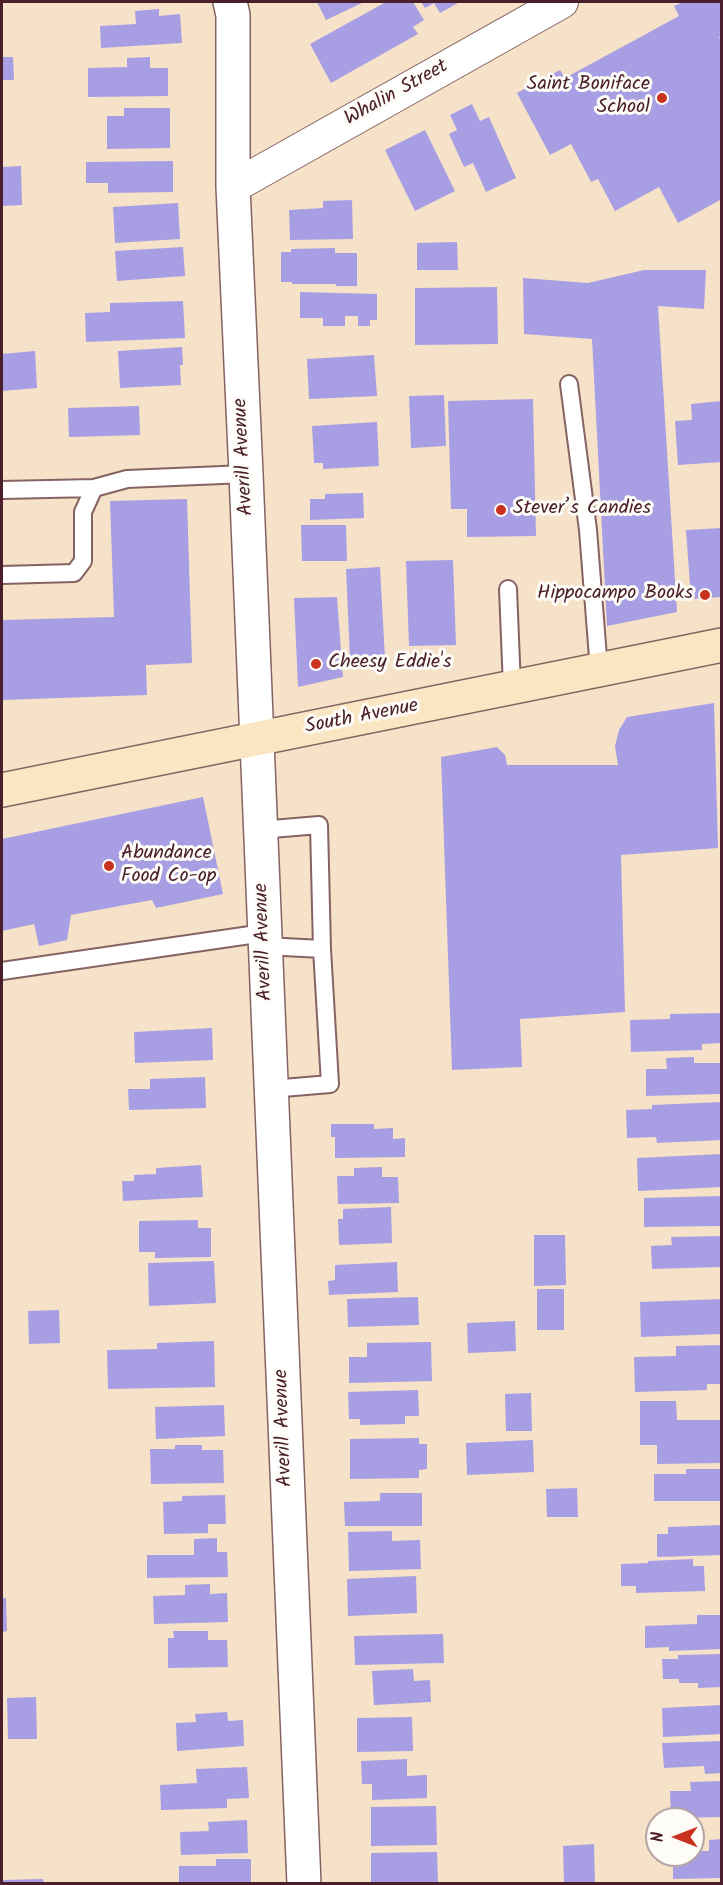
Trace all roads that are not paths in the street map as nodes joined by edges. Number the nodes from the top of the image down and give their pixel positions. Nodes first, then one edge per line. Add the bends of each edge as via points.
1 (230, 2) edge
2 (562, 2) edge
3 (232, 187) junction
4 (569, 384) dead end
5 (246, 474) junction
6 (94, 488) junction
7 (2, 490) edge
8 (2, 575) edge
9 (508, 589) dead end
10 (722, 645) edge
11 (599, 670) junction
12 (512, 687) junction
13 (256, 738) junction
14 (2, 790) edge
15 (260, 830) junction
16 (265, 939) junction
17 (322, 949) junction
18 (2, 971) edge
19 (271, 1089) junction
20 (304, 1884) edge

1 - 3 street, Averill Avenue
2 - 3 street, Whalin Street
3 - 5 street, Averill Avenue
4 - 11 lane via 588,530
5 - 6 lane via 127,479
5 - 13 street, Averill Avenue
6 - 7 lane
6 - 8 lane via 84,512 83,561 74,573
9 - 12 lane
10 - 11 main road, South Avenue
11 - 12 main road, South Avenue
12 - 13 main road, South Avenue
13 - 14 main road, South Avenue
13 - 15 street, Averill Avenue
15 - 16 street, Averill Avenue
15 - 17 lane via 319,825
16 - 17 lane
16 - 18 lane
16 - 19 street, Averill Avenue
17 - 19 lane via 330,1084
19 - 20 street, Averill Avenue

